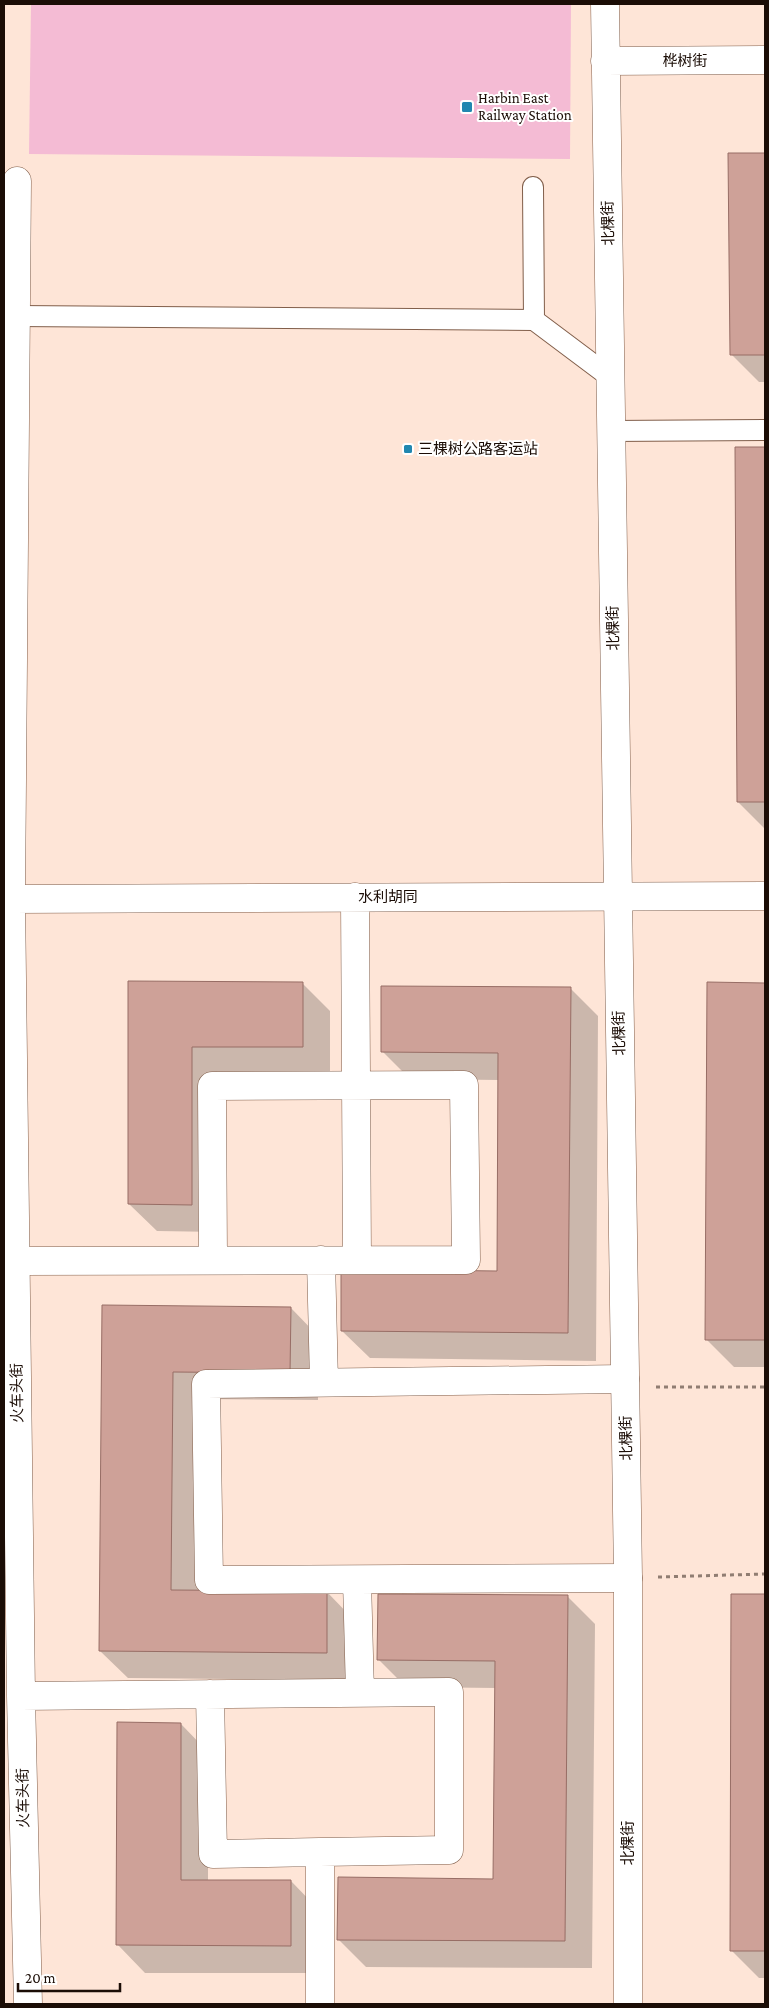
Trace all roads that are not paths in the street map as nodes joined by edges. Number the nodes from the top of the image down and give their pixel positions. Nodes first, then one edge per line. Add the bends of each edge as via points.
1 (605, 4) edge
2 (765, 60) edge
3 (605, 61) junction
4 (17, 181) dead end
5 (533, 187) dead end
6 (16, 316) junction
7 (534, 320) junction
8 (610, 378) junction
9 (765, 430) edge
10 (610, 431) junction
11 (8, 724) edge
12 (617, 896) junction
13 (765, 896) edge
14 (355, 897) junction
15 (11, 899) junction
16 (357, 1085) junction
17 (213, 1260) junction
18 (321, 1260) junction
19 (357, 1260) junction
20 (16, 1261) junction
21 (324, 1382) junction
22 (625, 1383) junction
23 (628, 1578) junction
24 (357, 1580) junction
25 (360, 1693) junction
26 (210, 1694) junction
27 (21, 1696) junction
28 (320, 1852) junction
29 (28, 2004) edge
30 (320, 2004) edge
31 (628, 2004) edge

1 - 3 street, 北棵街
2 - 3 street, 桦树街
3 - 8 street, 北棵街
4 - 6 street, 火车头街
5 - 7 lane
6 - 7 lane
6 - 11 street, 火车头街
7 - 8 lane
8 - 10 street, 北棵街
9 - 10 lane
10 - 12 street, 北棵街
11 - 15 street, 火车头街
12 - 13 street, 水利胡同
12 - 14 street, 水利胡同
12 - 22 street, 北棵街
14 - 15 street, 水利胡同
14 - 16 street
15 - 20 street, 火车头街
16 - 17 street via 212,1086
16 - 19 street
16 - 19 street via 464,1084 466,1250 466,1260
17 - 18 street
17 - 20 street
18 - 19 street
18 - 21 street
20 - 27 street, 火车头街
21 - 22 street
21 - 24 street via 206,1384 209,1580
22 - 23 street, 北棵街
23 - 24 street
23 - 31 street, 北棵街
24 - 25 street
25 - 26 street
25 - 28 street via 449,1692 449,1850
26 - 27 street
26 - 28 street via 213,1854
27 - 29 street, 火车头街
28 - 30 street

